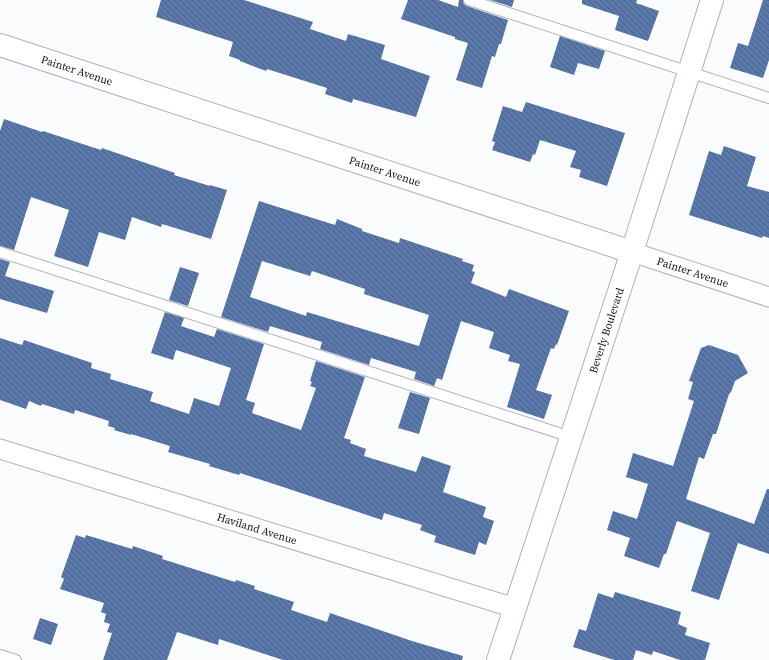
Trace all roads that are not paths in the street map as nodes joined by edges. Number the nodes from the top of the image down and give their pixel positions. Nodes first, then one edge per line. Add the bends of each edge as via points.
1 (469, 0) edge
2 (712, 0) edge
3 (0, 45) edge
4 (690, 73) junction
5 (769, 98) edge
6 (0, 252) edge
7 (632, 252) junction
8 (769, 297) edge
9 (571, 437) junction
10 (0, 449) edge
11 (515, 608) junction
12 (0, 655) edge
13 (16, 660) edge
14 (498, 660) edge

1 - 4 lane
2 - 4 street, Beverly Boulevard
3 - 7 street, Painter Avenue
4 - 5 lane
4 - 7 street, Beverly Boulevard
6 - 9 lane
7 - 8 street, Painter Avenue
7 - 9 street, Beverly Boulevard
9 - 11 street, Beverly Boulevard
10 - 11 street, Haviland Avenue
11 - 14 street, Beverly Boulevard
12 - 13 lane

